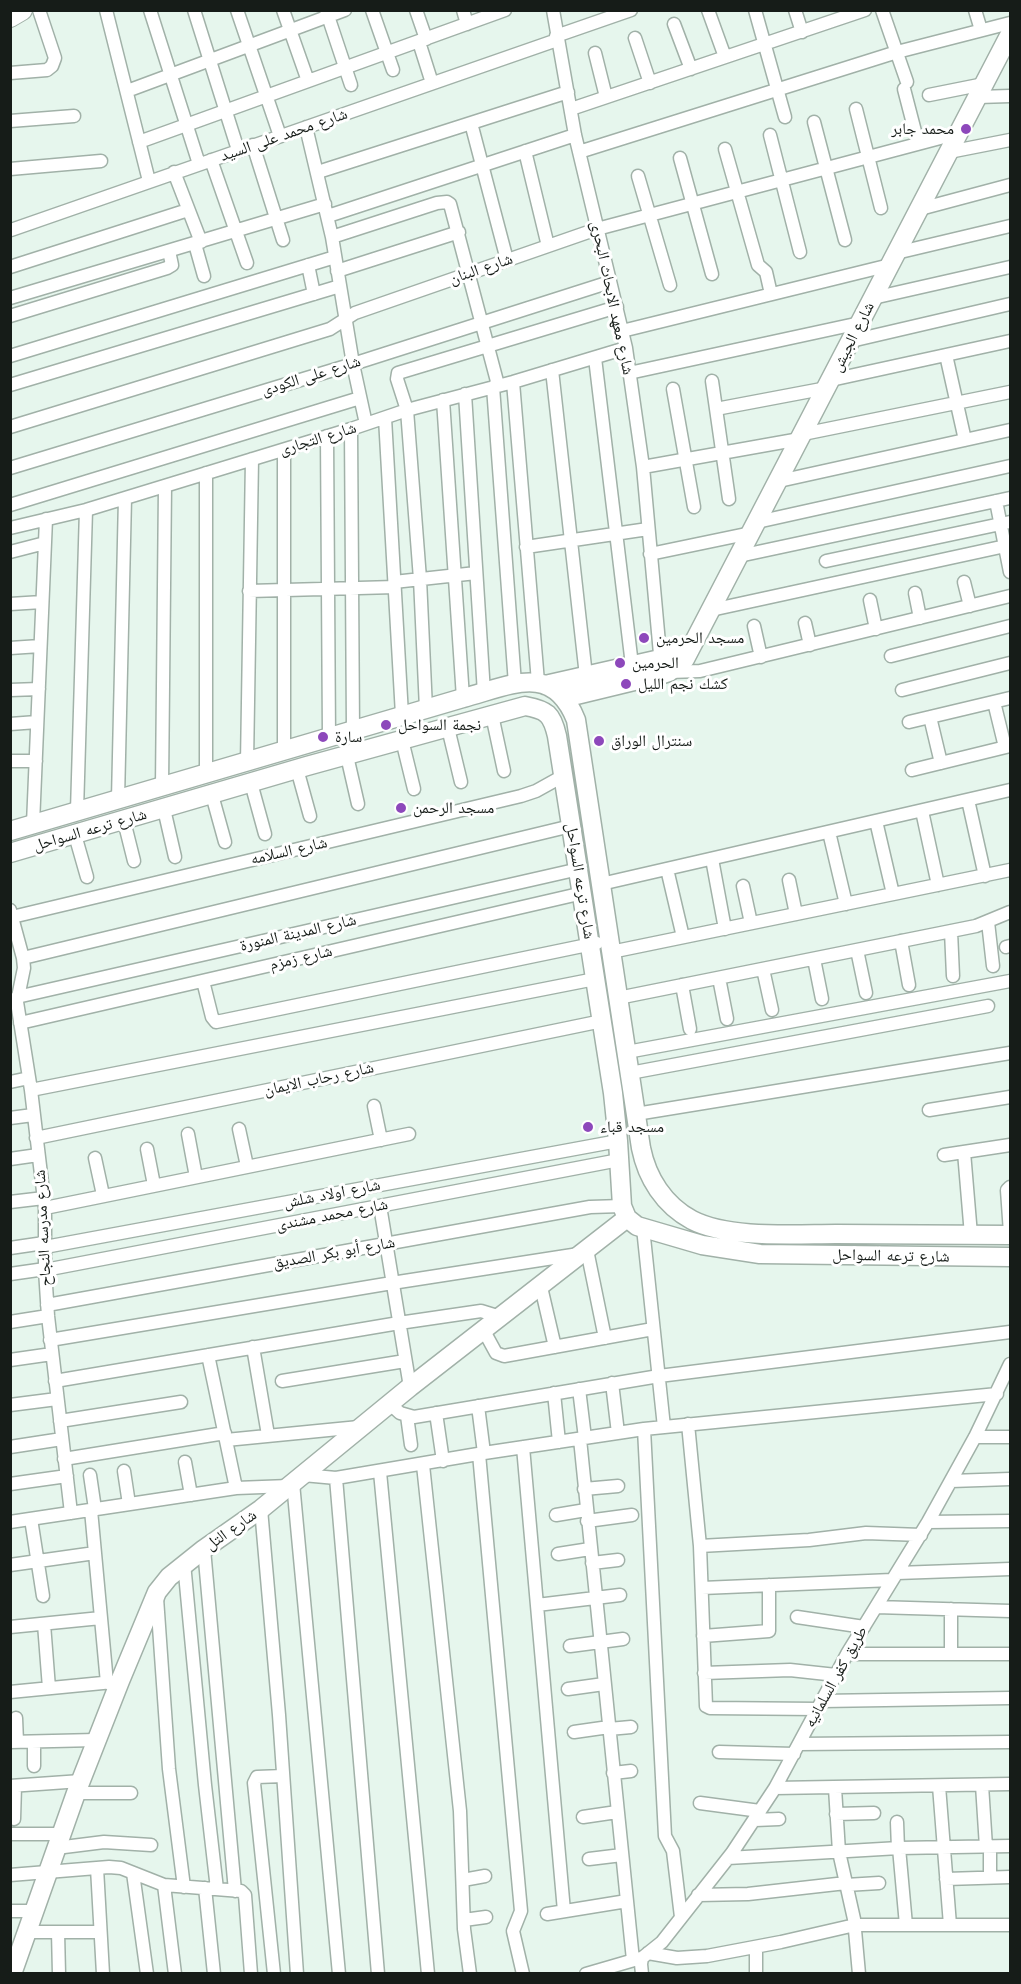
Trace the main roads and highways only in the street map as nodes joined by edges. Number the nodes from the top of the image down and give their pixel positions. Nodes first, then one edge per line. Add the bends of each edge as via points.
1 (22, 10) edge
2 (10, 17) edge
3 (1011, 34) edge
4 (664, 668) junction
5 (541, 683) junction
6 (564, 698) junction
7 (301, 746) junction
8 (302, 768) junction
9 (198, 777) junction
10 (205, 797) junction
11 (10, 831) edge
12 (10, 853) edge
13 (625, 1212) junction
14 (790, 1234) junction
15 (1011, 1234) edge
16 (791, 1255) junction
17 (1011, 1257) edge
18 (12, 1974) edge

1 - 2 main road
3 - 4 main road, شارع الجيش via 685,659
4 - 5 main road via 632,665
4 - 6 main road
5 - 6 main road, شارع ترعه السواحل
5 - 7 main road, شارع ترعه السواحل via 515,684
6 - 14 main road, شارع ترعه السواحل via 576,720 643,1159 650,1177 664,1198 702,1224 724,1231
7 - 8 main road
7 - 9 main road, شارع ترعه السواحل
8 - 10 main road, شارع ترعه السواحل
8 - 13 main road, شارع ترعه السواحل via 525,706 541,709 553,720 602,1021
9 - 10 main road
9 - 11 main road, شارع ترعه السواحل
10 - 12 main road, شارع ترعه السواحل
13 - 16 main road, شارع ترعه السواحل via 643,1228 702,1245
13 - 18 main road, شارع التل via 585,1252 261,1509 184,1563 157,1592 113,1682
14 - 15 main road, شارع ترعه السواحل
14 - 16 main road
16 - 17 main road, شارع ترعه السواحل

